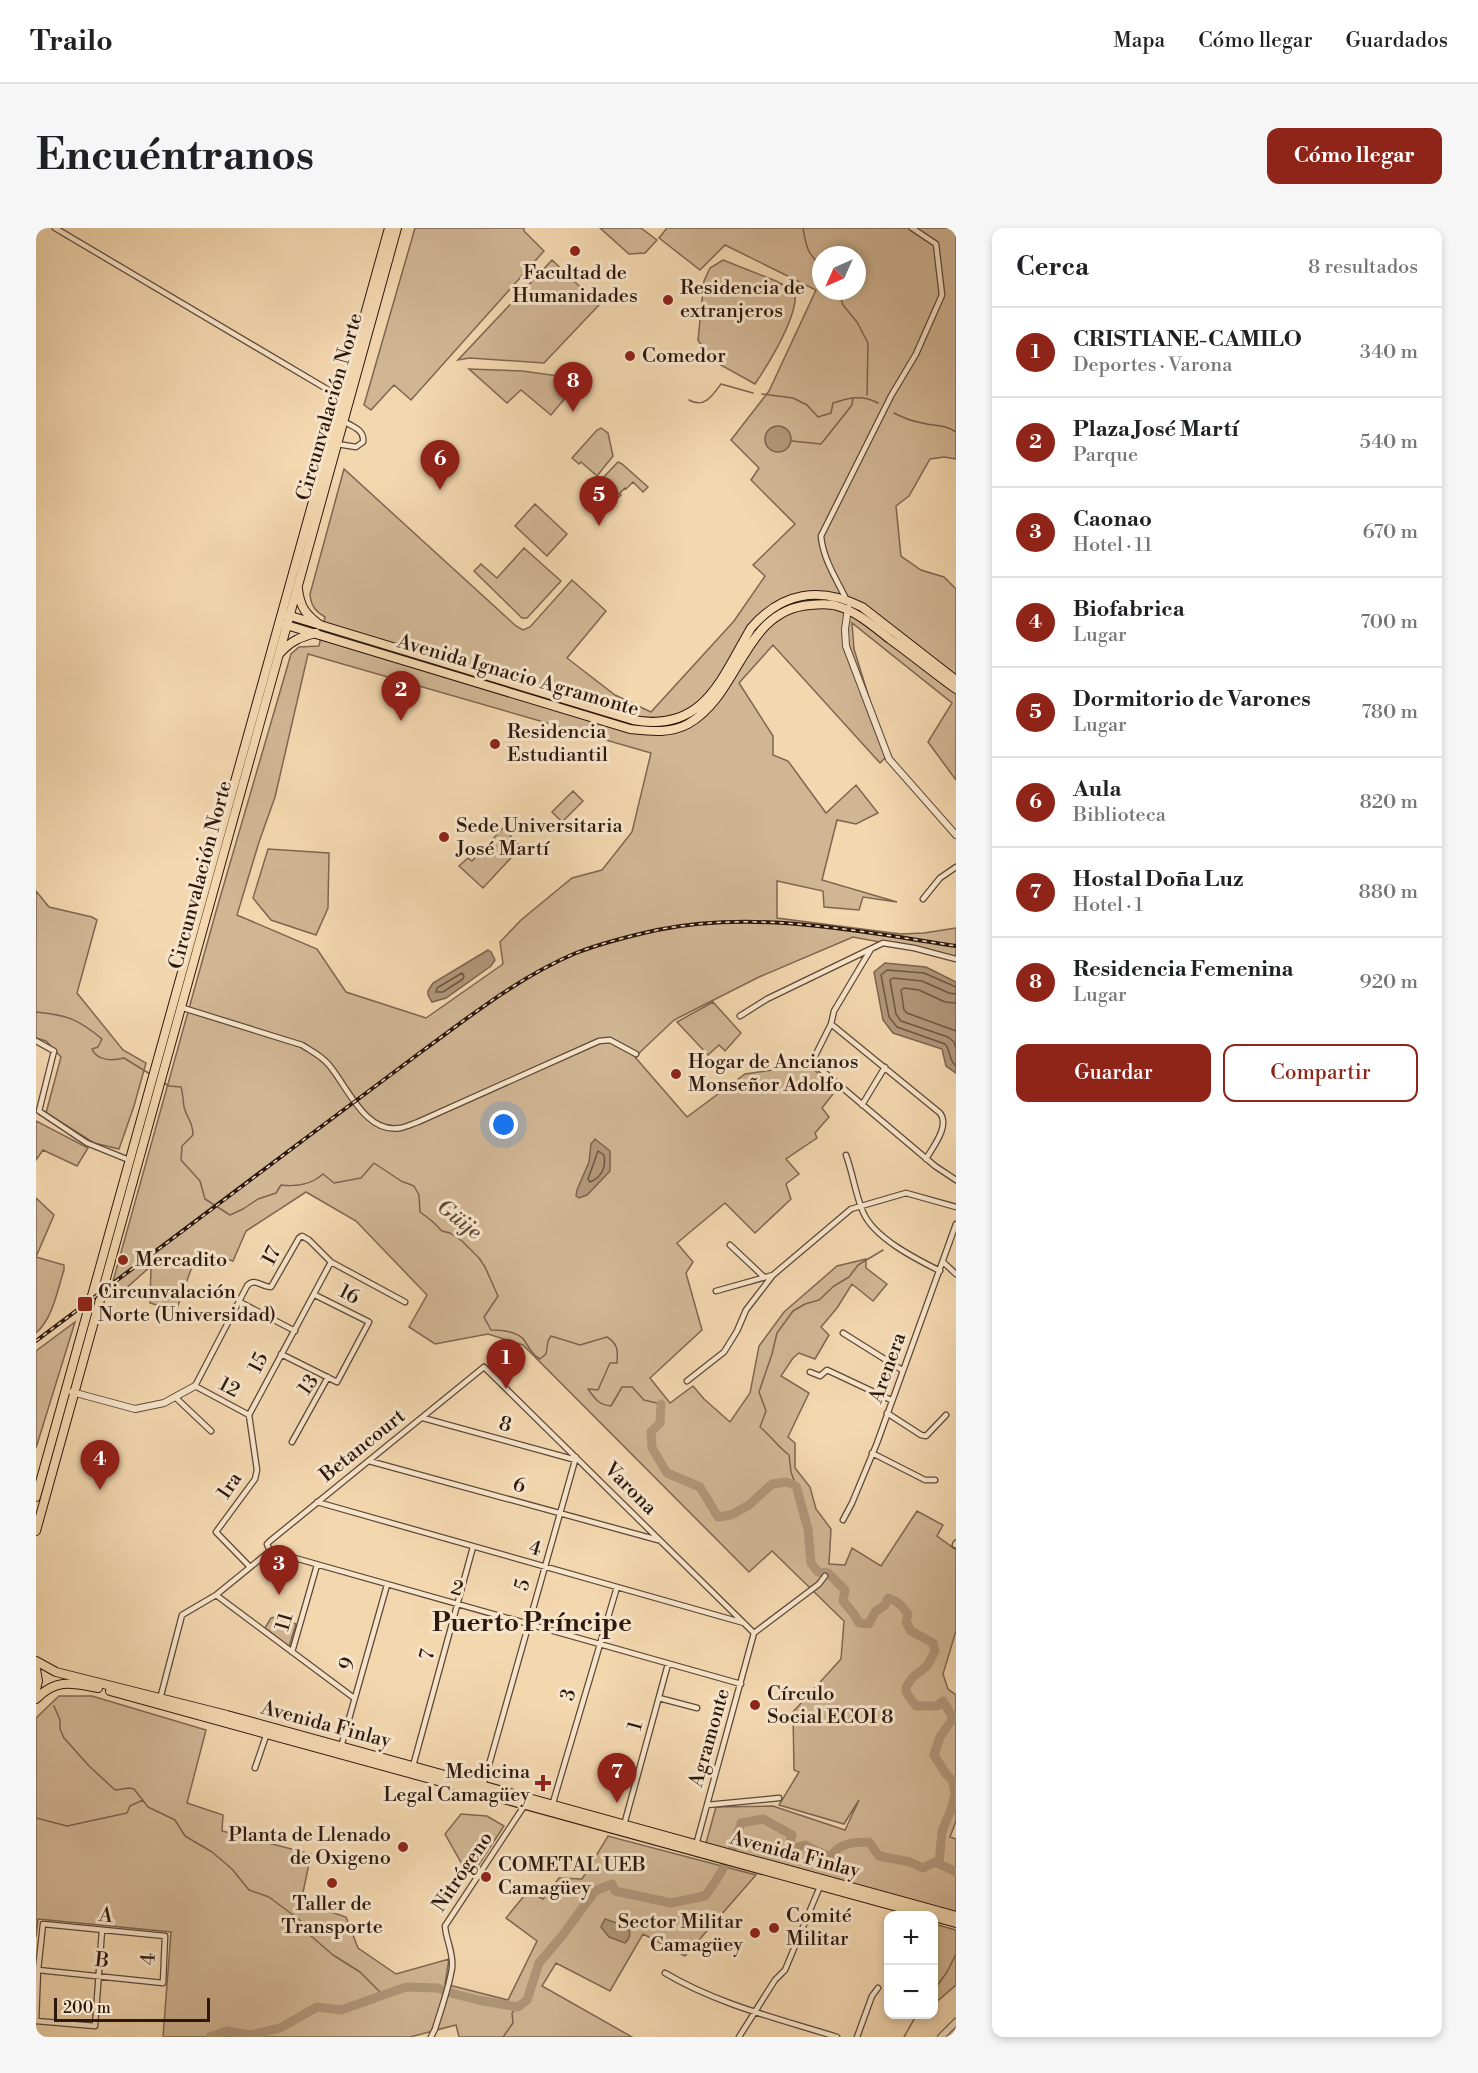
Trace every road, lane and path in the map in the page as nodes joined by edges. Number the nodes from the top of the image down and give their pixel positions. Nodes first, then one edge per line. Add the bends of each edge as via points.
1 (55, 228) edge
2 (389, 228) edge
3 (397, 228) edge
4 (912, 228) edge
5 (345, 400) junction
6 (340, 420) junction
7 (333, 444) junction
8 (298, 583) junction
9 (846, 599) junction
10 (849, 610) junction
11 (285, 614) junction
12 (282, 624) junction
13 (318, 629) junction
14 (278, 656) junction
15 (956, 680) edge
16 (956, 690) edge
17 (956, 835) edge
18 (955, 870) edge
19 (923, 899) dead end
20 (871, 949) junction
21 (956, 959) edge
22 (178, 1006) junction
23 (740, 1016) dead end
24 (831, 1024) junction
25 (36, 1041) edge
26 (636, 1054) dead end
27 (885, 1067) junction
28 (862, 1105) junction
29 (846, 1155) dead end
30 (926, 1159) junction
31 (134, 1162) junction
32 (956, 1180) edge
33 (860, 1205) junction
34 (956, 1208) edge
35 (956, 1224) edge
36 (297, 1240) joint
37 (730, 1245) dead end
38 (331, 1262) junction
39 (943, 1262) junction
40 (940, 1271) junction
41 (956, 1274) edge
42 (773, 1275) junction
43 (764, 1277) junction
44 (716, 1291) dead end
45 (315, 1294) junction
46 (240, 1302) junction
47 (405, 1302) dead end
48 (369, 1322) joint
49 (295, 1330) junction
50 (843, 1333) dead end
51 (281, 1354) junction
52 (484, 1368) joint
53 (902, 1370) junction
54 (810, 1372) dead end
55 (328, 1377) junction
56 (687, 1381) dead end
57 (195, 1386) junction
58 (70, 1391) junction
59 (175, 1397) junction
60 (891, 1400) junction
61 (887, 1413) junction
62 (249, 1415) junction
63 (946, 1415) dead end
64 (423, 1418) junction
65 (211, 1431) dead end
66 (292, 1442) dead end
67 (872, 1453) junction
68 (577, 1459) junction
69 (369, 1461) junction
70 (935, 1480) dead end
71 (36, 1497) edge
72 (316, 1502) junction
73 (559, 1513) junction
74 (843, 1520) dead end
75 (36, 1531) edge
76 (660, 1541) junction
77 (473, 1547) junction
78 (270, 1551) junction
79 (316, 1565) junction
80 (250, 1567) junction
81 (544, 1567) junction
82 (825, 1576) dead end
83 (387, 1584) junction
84 (617, 1587) junction
85 (216, 1595) junction
86 (457, 1604) junction
87 (528, 1624) junction
88 (745, 1624) junction
89 (754, 1633) junction
90 (599, 1644) junction
91 (292, 1652) junction
92 (36, 1661) edge
93 (668, 1664) junction
94 (36, 1669) edge
95 (741, 1684) junction
96 (36, 1690) edge
97 (354, 1698) junction
98 (659, 1698) junction
99 (36, 1699) edge
100 (160, 1700) junction
101 (697, 1708) dead end
102 (268, 1730) junction
103 (340, 1749) junction
104 (255, 1768) dead end
105 (412, 1769) junction
106 (482, 1788) junction
107 (779, 1798) dead end
108 (527, 1801) junction
109 (707, 1805) junction
110 (551, 1808) junction
111 (624, 1828) junction
112 (695, 1848) junction
113 (822, 1883) junction
114 (880, 1899) junction
115 (917, 1911) edge
116 (956, 1916) edge
117 (938, 1918) edge
118 (956, 1923) edge
119 (102, 1930) junction
120 (165, 1936) joint
121 (37, 1970) edge
122 (665, 1973) dead end
123 (99, 1975) junction
124 (163, 1983) joint
125 (878, 1988) dead end
126 (756, 2012) junction
127 (36, 2021) edge
128 (956, 2022) edge
129 (431, 2037) edge
130 (740, 2037) edge
131 (837, 2037) edge
132 (857, 2037) edge
133 (941, 2037) edge

1 - 5 street
2 - 5 highway, Circunvalación Norte
3 - 5 highway, Circunvalación Norte
4 - 9 street via 936,243 942,295 916,354 821,536 827,562
5 - 6 highway, Circunvalación Norte
6 - 7 highway, Circunvalación Norte
6 - 7 street via 361,431 363,442 356,447
7 - 8 highway, Circunvalación Norte
7 - 11 highway, Circunvalación Norte
8 - 11 highway, Circunvalación Norte
8 - 13 highway via 301,606
9 - 10 street
9 - 13 main road, Avenida Ignacio Agramonte via 811,595 779,603 751,628 711,695 694,711 659,723 633,720
9 - 15 main road, Avenida Ignacio Agramonte via 862,607
10 - 13 main road, Avenida Ignacio Agramonte via 818,604 791,608 778,615 758,633 723,692 708,709 686,725 661,732 630,729
10 - 16 main road, Avenida Ignacio Agramonte
10 - 17 street via 846,646 889,759
11 - 12 highway, Circunvalación Norte
11 - 13 main road, Avenida Ignacio Agramonte
12 - 13 main road, Avenida Ignacio Agramonte
12 - 14 highway, Circunvalación Norte
12 - 22 highway, Circunvalación Norte
13 - 14 highway via 289,643
14 - 22 highway, Circunvalación Norte
18 - 19 street via 940,878
20 - 21 street via 883,943 893,944
20 - 23 street
20 - 24 street via 834,1011
22 - 26 street via 315,1052 328,1063 370,1120 399,1128 599,1041 610,1040
22 - 31 highway, Circunvalación Norte
24 - 27 street
24 - 28 street via 812,1062
25 - 31 street via 54,1051 39,1111 87,1143
27 - 28 street
27 - 30 street via 944,1118 939,1137
28 - 30 street
29 - 33 street
30 - 32 street
31 - 58 highway, Circunvalación Norte
33 - 34 street via 906,1193
33 - 40 street via 872,1226 903,1252
33 - 42 street
35 - 39 street, Arenera
36 - 38 street, 16 via 302,1236 309,1240
36 - 46 street, 17 via 271,1287 250,1282
37 - 43 street
38 - 45 street, 15
38 - 47 street, 16
39 - 40 street, Arenera
39 - 41 street
40 - 53 street, Arenera
42 - 43 street
42 - 56 street via 746,1311 724,1352
43 - 44 street
45 - 48 street, 16
45 - 49 street, 15
46 - 49 street
46 - 57 street, 17
48 - 55 street, 13 via 337,1382
49 - 51 street, 15
50 - 53 street
51 - 55 street
51 - 62 street, 15
52 - 64 street, Betancourt
52 - 68 street, Varona
53 - 60 street, Arenera
54 - 60 street via 820,1376 827,1370
55 - 66 street, 13
57 - 59 street
57 - 62 street, 12
58 - 59 street via 135,1409
58 - 71 highway, Circunvalación Norte
58 - 75 highway, Circunvalación Norte
59 - 65 street
60 - 61 street, Arenera
61 - 63 street via 926,1436
61 - 67 street, Arenera
62 - 80 street, 1ra via 255,1479 216,1532
64 - 68 street, 8
64 - 69 street, Betancourt
67 - 70 street via 924,1480
67 - 74 street, Arenera
68 - 73 street, 5
68 - 76 street, Varona
69 - 72 street, Betancourt
69 - 73 street, 6
72 - 77 street, 4
72 - 78 street, Betancourt via 267,1544
73 - 76 street, 6
73 - 81 street, 5
76 - 88 street, Varona
77 - 81 street, 4
77 - 86 street, 7
78 - 79 street, 2
78 - 80 street
79 - 83 street, 2
79 - 91 street, 11
80 - 85 street
81 - 84 street, 4
81 - 87 street, 5
82 - 89 street
83 - 86 street, 2
83 - 97 street, 9
84 - 88 street, 4
84 - 90 street, 3
85 - 91 street
85 - 100 street via 182,1615
86 - 87 street, 2
86 - 105 street, 7
87 - 90 street, 2
87 - 106 street, 5
88 - 89 street, Varona
89 - 95 street, Agramonte
90 - 93 street, 2
90 - 110 street, 3
91 - 97 street
92 - 100 main road, Avenida Finlay via 56,1672
93 - 95 street, 2
93 - 98 street, 1
94 - 96 highway
95 - 109 street, Agramonte
97 - 103 street, 9
98 - 101 street
98 - 111 street, 1
99 - 100 main road, Avenida Finlay via 48,1688 71,1683
100 - 102 main road, Avenida Finlay
102 - 103 main road, Avenida Finlay
102 - 104 street
103 - 105 main road, Avenida Finlay
105 - 106 main road, Avenida Finlay
106 - 108 main road, Avenida Finlay
107 - 109 street
108 - 110 main road, Avenida Finlay
108 - 129 street, Nitrógeno via 445,1926 452,1967
109 - 112 street, Agramonte
110 - 111 main road, Avenida Finlay
111 - 112 main road, Avenida Finlay
112 - 113 main road, Avenida Finlay
113 - 114 main road, Avenida Finlay
113 - 126 street via 785,1970
114 - 115 main road, Avenida Finlay
114 - 116 main road, Avenida Finlay
117 - 118 main road, Avenida Finlay
119 - 120 street, A
119 - 121 street, A via 43,1924
119 - 123 street
120 - 124 street, 4
121 - 123 street, B
121 - 127 street
122 - 126 street via 692,1989
123 - 124 street, B
123 - 127 street via 95,2026
125 - 132 street
126 - 130 street
126 - 131 street
128 - 133 street

